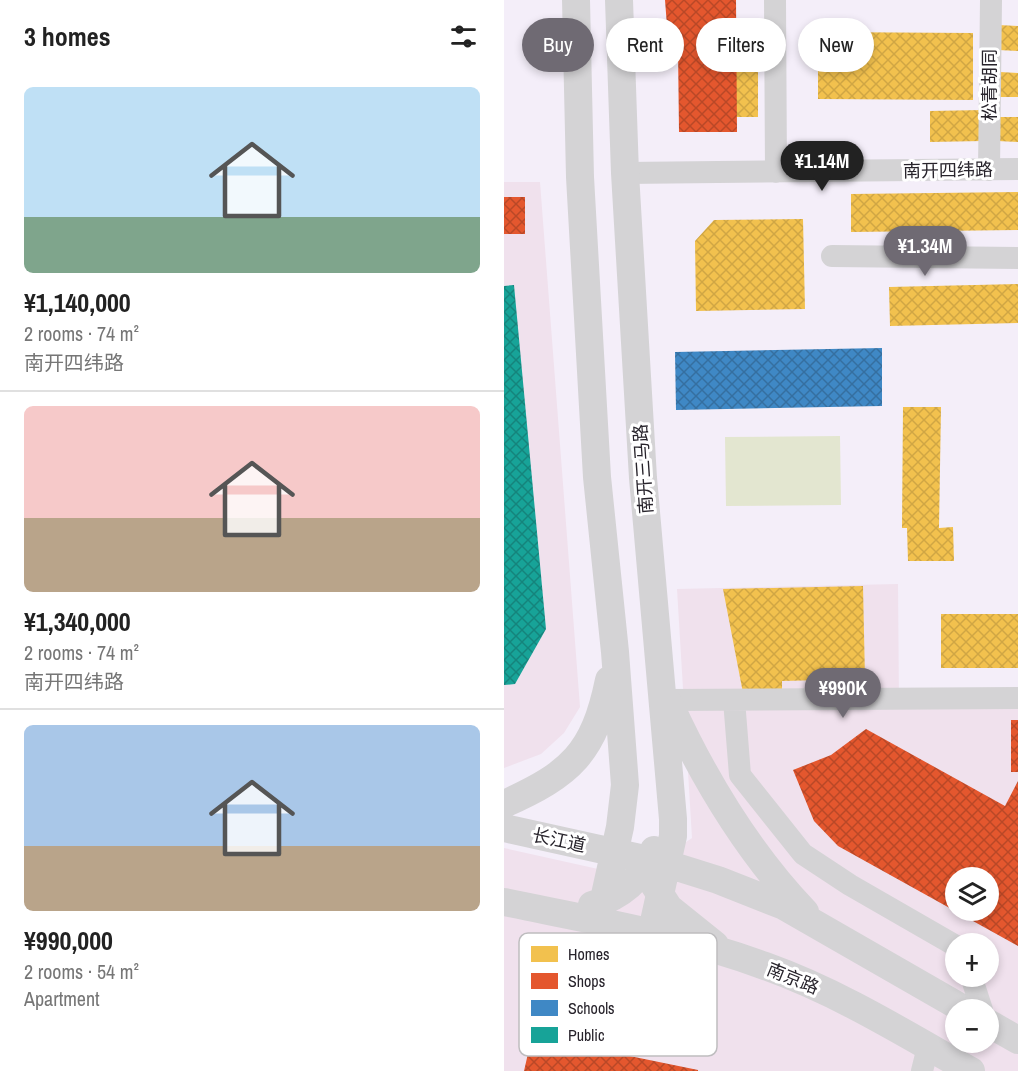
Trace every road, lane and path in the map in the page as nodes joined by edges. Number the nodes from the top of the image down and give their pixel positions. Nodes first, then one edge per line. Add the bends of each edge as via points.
1 (576, 0) edge
2 (619, 0) edge
3 (775, 0) edge
4 (991, 0) edge
5 (1018, 169) edge
6 (989, 170) junction
7 (776, 172) junction
8 (625, 173) junction
9 (832, 256) dead end
10 (1018, 258) edge
11 (615, 652) junction
12 (664, 688) junction
13 (1018, 698) edge
14 (734, 700) junction
15 (624, 775) junction
16 (504, 804) edge
17 (504, 828) edge
18 (614, 852) junction
19 (652, 862) junction
20 (660, 896) junction
21 (504, 902) edge
22 (601, 911) junction
23 (819, 926) junction
24 (647, 933) edge
25 (651, 933) edge
26 (698, 933) edge
27 (945, 940) edge
28 (717, 944) edge
29 (717, 952) edge
30 (738, 957) junction
31 (946, 999) edge
32 (999, 1029) edge
33 (1018, 1040) edge
34 (925, 1059) edge
35 (971, 1071) edge

1 - 11 main road via 580,177 597,477
2 - 8 main road, 南开三马路
3 - 7 street
4 - 6 street, 松青胡同
5 - 6 street, 南开四纬路
6 - 7 street, 南开四纬路
7 - 8 street, 南开四纬路
8 - 12 main road, 南开三马路 via 643,478
9 - 10 street
11 - 15 main road
11 - 16 main road via 603,706 586,748 558,774
12 - 14 street
12 - 19 main road, 南开三马路 via 673,827
12 - 23 main road via 697,763 734,822 784,890
13 - 14 street
14 - 27 street via 740,775 803,854
15 - 18 main road
15 - 19 main road
17 - 18 main road, 长江道
18 - 19 main road
18 - 22 main road
19 - 20 main road, 南开三马路
19 - 22 main road
19 - 23 main road via 718,880 784,906
20 - 25 main road, 南开三马路
20 - 26 main road
21 - 22 main road via 534,908
22 - 24 main road, 南京路
23 - 31 main road
28 - 30 main road
29 - 30 main road, 南京路
30 - 34 main road, 南京路 via 839,997
32 - 33 main road
34 - 35 main road, 南京路

